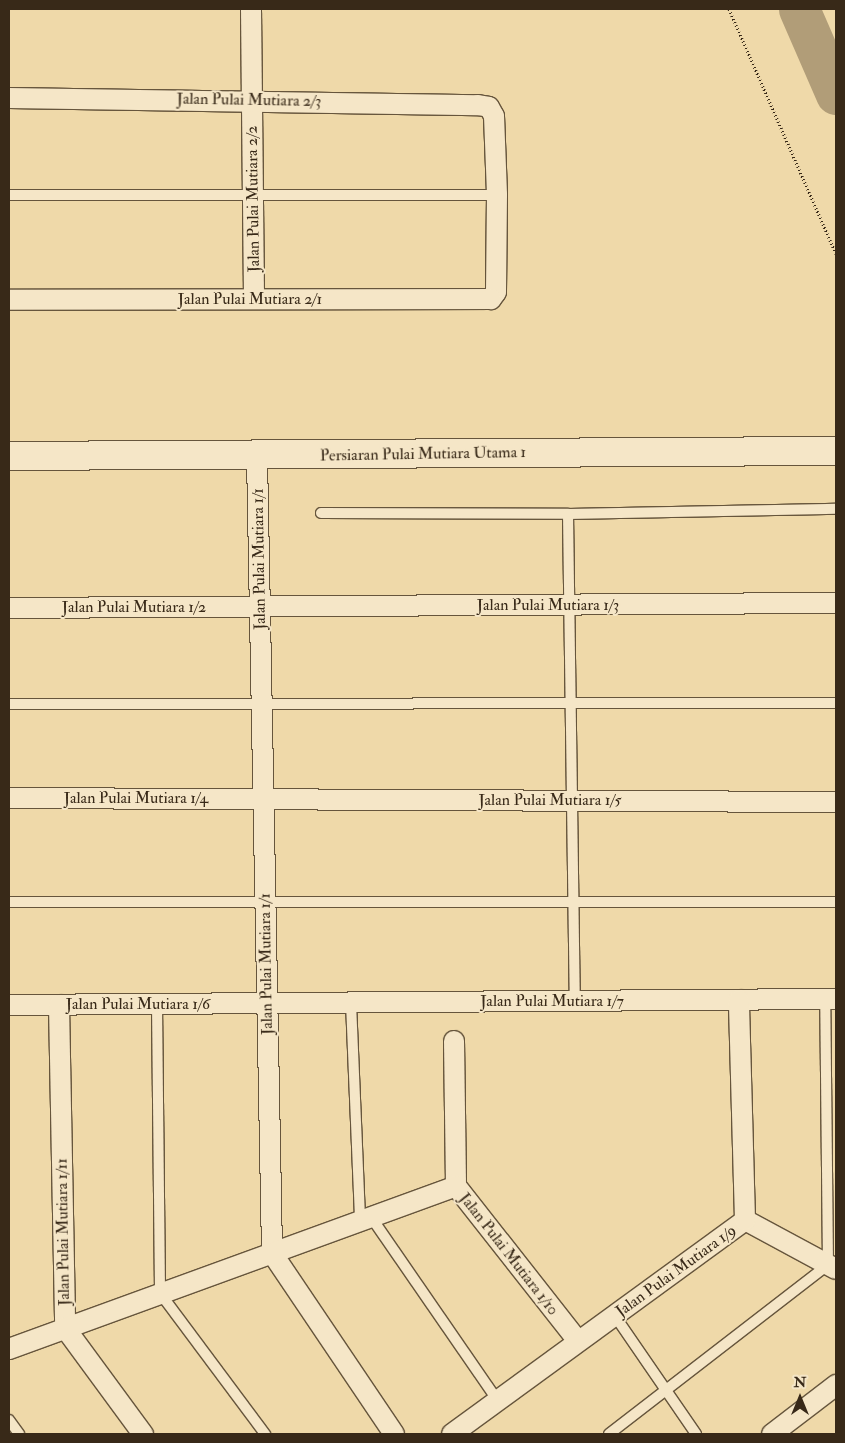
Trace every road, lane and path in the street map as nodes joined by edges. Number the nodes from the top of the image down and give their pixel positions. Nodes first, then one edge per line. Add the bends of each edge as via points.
1 (251, 9) edge
2 (729, 9) edge
3 (9, 98) edge
4 (252, 99) junction
5 (254, 194) junction
6 (9, 195) edge
7 (497, 195) junction
8 (836, 254) edge
9 (254, 299) junction
10 (9, 300) edge
11 (836, 451) edge
12 (9, 456) edge
13 (257, 456) junction
14 (836, 509) edge
15 (321, 513) dead end
16 (568, 514) junction
17 (836, 604) edge
18 (569, 605) junction
19 (260, 606) junction
20 (9, 608) edge
21 (262, 702) junction
22 (573, 702) junction
23 (836, 703) edge
24 (9, 704) edge
25 (9, 798) edge
26 (263, 799) junction
27 (572, 800) junction
28 (836, 802) edge
29 (265, 900) junction
30 (574, 900) junction
31 (9, 902) edge
32 (836, 902) edge
33 (830, 999) edge
34 (739, 1000) junction
35 (575, 1001) junction
36 (351, 1003) junction
37 (157, 1004) junction
38 (267, 1004) junction
39 (9, 1005) edge
40 (59, 1005) junction
41 (454, 1041) dead end
42 (456, 1186) junction
43 (365, 1219) junction
44 (745, 1220) junction
45 (272, 1252) junction
46 (832, 1267) edge
47 (160, 1293) junction
48 (615, 1316) junction
49 (65, 1328) junction
50 (578, 1341) junction
51 (9, 1348) edge
52 (836, 1385) edge
53 (666, 1390) junction
54 (498, 1401) junction
55 (9, 1420) edge
56 (19, 1434) edge
57 (143, 1434) edge
58 (265, 1434) edge
59 (394, 1434) edge
60 (452, 1434) edge
61 (610, 1434) edge
62 (696, 1434) edge
63 (772, 1434) edge

1 - 4 street, Jalan Pulai Mutiara 2/2
2 - 8 path
3 - 4 street, Jalan Pulai Mutiara 2/3
4 - 5 street, Jalan Pulai Mutiara 2/2
4 - 7 street, Jalan Pulai Mutiara 2/3 via 489,107 494,116
5 - 6 lane
5 - 7 lane
5 - 9 street, Jalan Pulai Mutiara 2/2
7 - 9 street, Jalan Pulai Mutiara 2/1 via 496,292 491,299
9 - 10 street, Jalan Pulai Mutiara 2/1
11 - 13 main road, Persiaran Pulai Mutiara Utama 1
12 - 13 main road, Persiaran Pulai Mutiara Utama 1
13 - 19 street, Jalan Pulai Mutiara 1/1
14 - 16 lane
15 - 16 lane
16 - 18 lane
17 - 18 street, Jalan Pulai Mutiara 1/3
18 - 19 street, Jalan Pulai Mutiara 1/3
18 - 22 lane
19 - 20 street, Jalan Pulai Mutiara 1/2
19 - 21 street, Jalan Pulai Mutiara 1/1
21 - 22 lane
21 - 24 lane
21 - 26 street, Jalan Pulai Mutiara 1/1
22 - 23 lane
22 - 27 lane
25 - 26 street, Jalan Pulai Mutiara 1/4
26 - 27 street, Jalan Pulai Mutiara 1/5
26 - 29 street, Jalan Pulai Mutiara 1/1
27 - 28 street, Jalan Pulai Mutiara 1/5
27 - 30 lane
29 - 30 lane
29 - 31 lane
29 - 38 street, Jalan Pulai Mutiara 1/1
30 - 32 lane
30 - 35 lane
33 - 34 street, Jalan Pulai Mutiara 1/7
33 - 46 lane
34 - 35 street, Jalan Pulai Mutiara 1/7
34 - 44 street, Jalan Pulai Mutiara 1/9
35 - 36 street, Jalan Pulai Mutiara 1/7
36 - 38 street, Jalan Pulai Mutiara 1/7
36 - 43 lane
37 - 38 street, Jalan Pulai Mutiara 1/6
37 - 40 street, Jalan Pulai Mutiara 1/6
37 - 47 lane
38 - 45 street, Jalan Pulai Mutiara 1/1
39 - 40 street, Jalan Pulai Mutiara 1/6
40 - 49 street, Jalan Pulai Mutiara 1/11
41 - 42 street, Jalan Pulai Mutiara 1/10
42 - 43 street
42 - 50 street, Jalan Pulai Mutiara 1/10
43 - 45 street
43 - 54 lane
44 - 46 street
44 - 48 street, Jalan Pulai Mutiara 1/9
45 - 47 street
45 - 59 street
46 - 53 lane
47 - 49 street
47 - 58 lane
48 - 50 street, Jalan Pulai Mutiara 1/9
48 - 53 lane
49 - 51 street
49 - 57 street, Jalan Pulai Mutiara 1/11
50 - 54 street, Jalan Pulai Mutiara 1/9
52 - 63 street
53 - 61 lane
53 - 62 lane
54 - 60 street, Jalan Pulai Mutiara 1/9
55 - 56 lane

